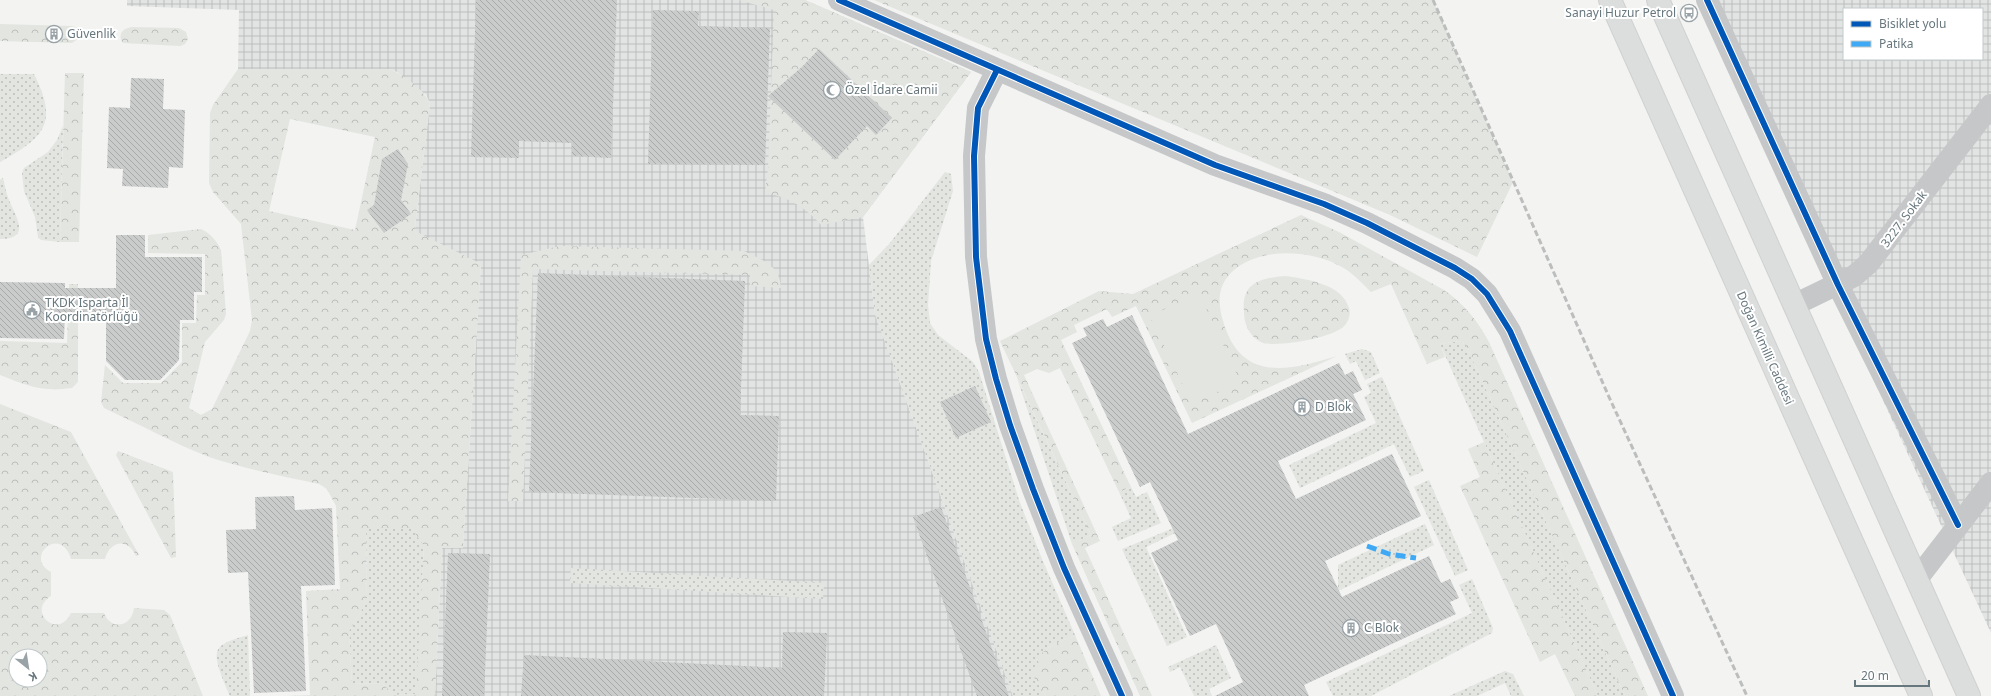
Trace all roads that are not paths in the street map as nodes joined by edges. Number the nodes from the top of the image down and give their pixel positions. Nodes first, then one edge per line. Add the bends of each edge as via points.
1 (839, 0) edge
2 (1658, 0) edge
3 (1707, 0) edge
4 (1612, 1) edge
5 (997, 70) junction
6 (1991, 105) edge
7 (1838, 285) junction
8 (1794, 305) junction
9 (1991, 483) edge
10 (1958, 525) junction
11 (1917, 579) junction
12 (1122, 696) edge
13 (1673, 696) edge
14 (1921, 696) edge
15 (1969, 696) edge

1 - 5 street
2 - 8 main road
3 - 7 street
4 - 14 main road, Doğan Kimilli Caddesi
5 - 12 street via 978,108 974,156 976,257 986,339 1010,425 1033,489 1064,568
5 - 13 street via 1215,165 1324,204 1367,223 1472,279 1487,294 1510,331
6 - 7 street, 3227. Sokak via 1879,252 1854,276
7 - 8 street, 3227. Sokak
7 - 10 street
8 - 11 main road
9 - 10 street
10 - 11 street
11 - 15 main road

